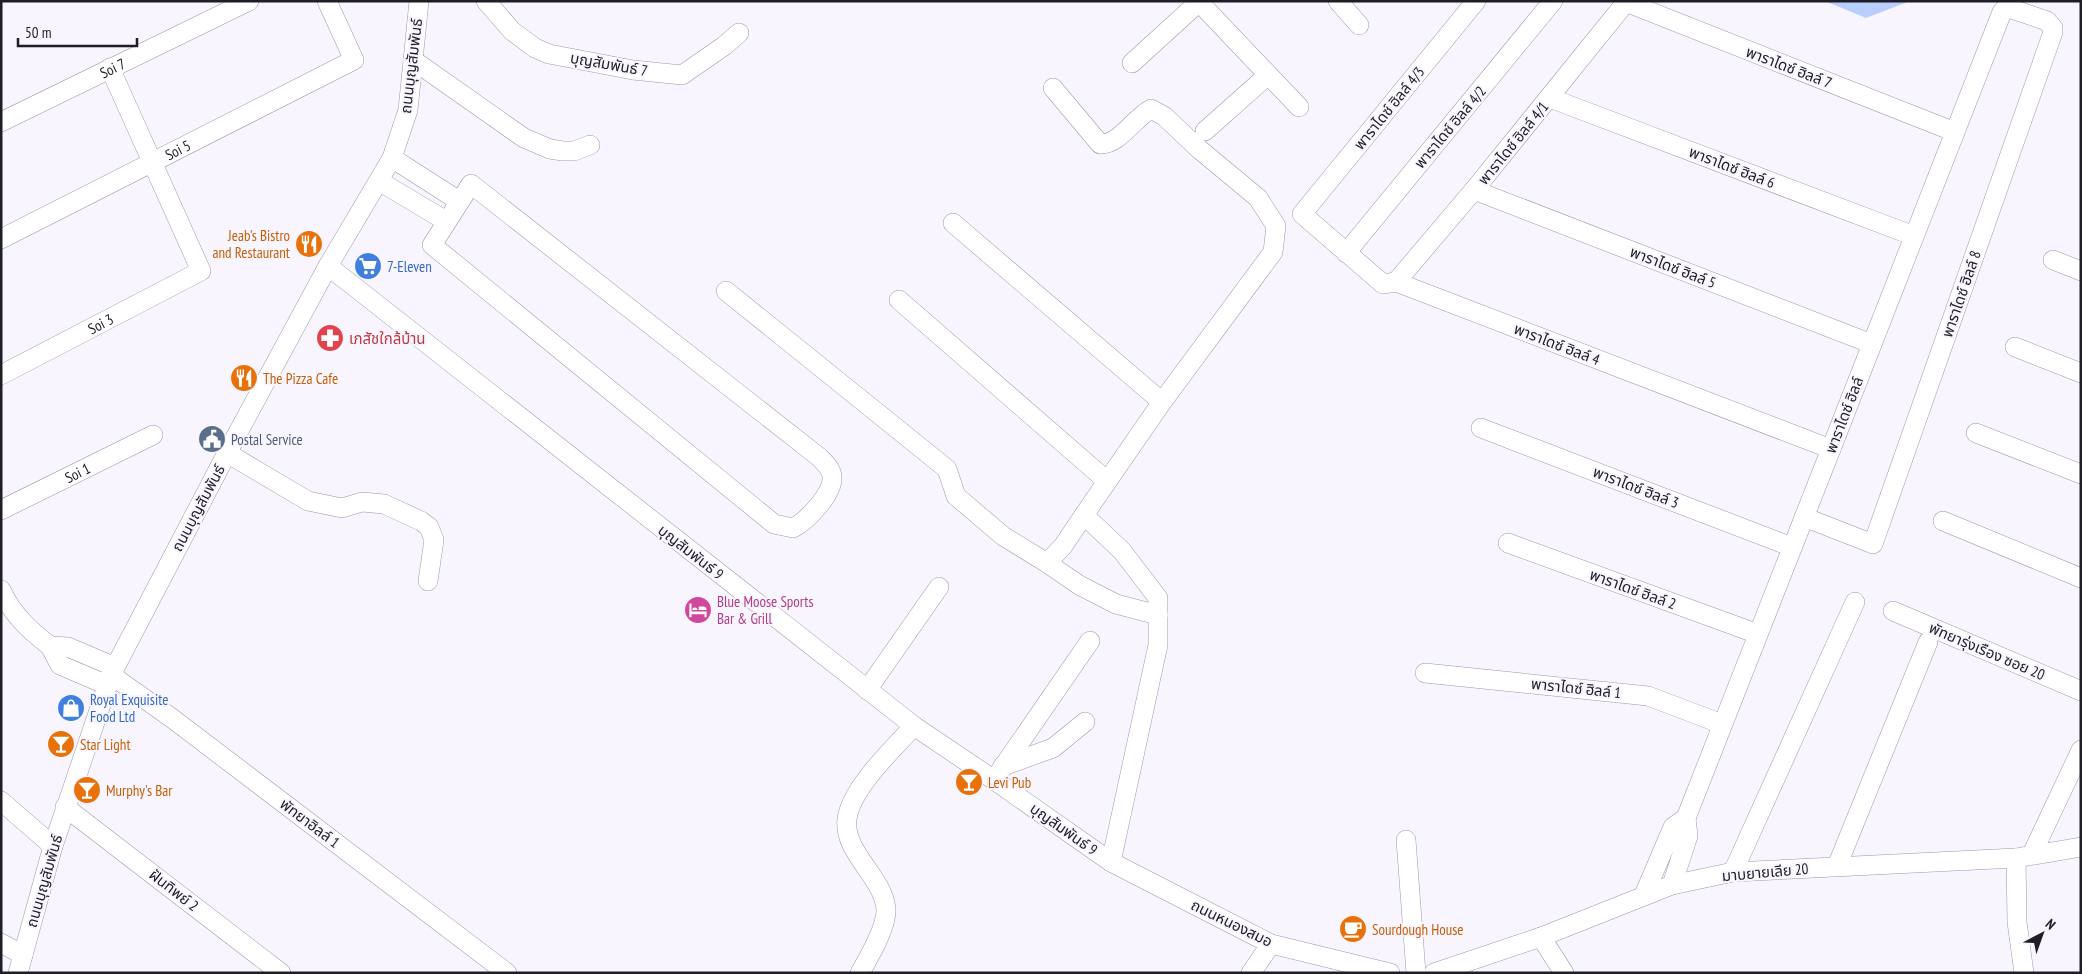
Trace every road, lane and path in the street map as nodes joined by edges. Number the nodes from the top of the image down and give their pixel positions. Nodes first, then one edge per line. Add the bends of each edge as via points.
1 (249, 1) edge
2 (327, 1) edge
3 (419, 1) edge
4 (486, 1) edge
5 (1338, 1) edge
6 (1476, 1) edge
7 (1553, 1) edge
8 (1199, 2) edge
9 (1625, 2) edge
10 (2002, 12) joint
11 (1360, 25) dead end
12 (739, 33) dead end
13 (413, 60) junction
14 (1132, 63) dead end
15 (110, 68) junction
16 (1268, 74) junction
17 (1053, 88) dead end
18 (1550, 98) junction
19 (1299, 107) dead end
20 (1, 122) edge
21 (1205, 131) dead end
22 (1955, 132) junction
23 (590, 145) dead end
24 (392, 158) junction
25 (152, 161) junction
26 (379, 181) junction
27 (1474, 190) junction
28 (458, 201) junction
29 (1302, 214) joint
30 (446, 221) junction
31 (954, 223) dead end
32 (1914, 236) junction
33 (1, 239) edge
34 (1346, 252) junction
35 (2052, 260) dead end
36 (328, 266) junction
37 (2081, 271) edge
38 (1396, 282) junction
39 (726, 291) dead end
40 (899, 300) dead end
41 (1872, 344) junction
42 (2015, 347) dead end
43 (2081, 372) edge
44 (1, 375) edge
45 (1162, 402) junction
46 (1481, 428) dead end
47 (153, 434) dead end
48 (1976, 434) dead end
49 (1830, 450) junction
50 (227, 453) junction
51 (2081, 474) edge
52 (1107, 481) junction
53 (1, 510) edge
54 (1084, 515) junction
55 (1804, 517) junction
56 (1943, 521) dead end
57 (1508, 543) dead end
58 (1792, 547) junction
59 (1047, 563) junction
60 (2081, 578) edge
61 (428, 581) dead end
62 (939, 587) dead end
63 (1, 590) edge
64 (1855, 602) dead end
65 (1893, 612) dead end
66 (1158, 615) junction
67 (1758, 634) junction
68 (1090, 641) dead end
69 (1928, 642) dead end
70 (1425, 673) dead end
71 (111, 676) junction
72 (867, 690) junction
73 (2081, 690) edge
74 (1085, 722) dead end
75 (1722, 724) junction
76 (914, 726) junction
77 (2081, 750) edge
78 (999, 773) junction
79 (1, 801) edge
80 (66, 807) junction
81 (1686, 818) junction
82 (1406, 840) dead end
83 (53, 846) junction
84 (2081, 847) edge
85 (2024, 856) junction
86 (1111, 862) junction
87 (1837, 866) junction
88 (1733, 872) junction
89 (1672, 886) junction
90 (1644, 896) junction
91 (1541, 937) junction
92 (1, 943) edge
93 (1271, 944) junction
94 (21, 964) edge
95 (281, 973) edge
96 (507, 973) edge
97 (860, 973) edge
98 (1252, 973) edge
99 (1390, 973) edge
100 (1416, 973) edge
101 (1434, 973) edge
102 (1564, 973) edge
103 (2024, 973) edge

1 - 15 street, Soi 7
2 - 25 street, Soi 5 via 354,60
3 - 13 street, ถนนบุญสัมพันธ์
4 - 12 street, บุญสัมพันธ์ 7 via 512,31 535,48 549,54 633,70 682,75
5 - 11 street
6 - 29 street, พาราไดซ์ ฮิลล์ 4/3
7 - 34 street, พาราไดซ์ ฮิลล์ 4/2
8 - 14 street
8 - 16 street
9 - 18 street, พาราไดซ์ ฮิลล์ 4/1
9 - 22 street, พาราไดซ์ ฮิลล์ 7
10 - 22 street, พาราไดซ์ ฮิลล์
10 - 55 street, พาราไดซ์ ฮิลล์ 8 via 2009,8 2047,21 2053,32 1873,544
13 - 23 street via 524,138 563,151
13 - 24 street, ถนนบุญสัมพันธ์ via 408,110
15 - 20 street, Soi 7
15 - 25 street
16 - 19 street
16 - 21 street
17 - 45 street via 1100,144 1114,142 1140,115 1151,109 1164,116 1258,198 1276,226 1273,252
18 - 27 street, พาราไดซ์ ฮิลล์ 4/1
18 - 32 street, พาราไดซ์ ฮิลล์ 6
22 - 32 street, พาราไดซ์ ฮิลล์
24 - 26 street, ถนนบุญสัมพันธ์
24 - 28 street
25 - 33 street, Soi 5
25 - 44 street, Soi 3 via 201,271
26 - 30 street
26 - 36 street, ถนนบุญสัมพันธ์
27 - 38 street, พาราไดซ์ ฮิลล์ 4/1
27 - 41 street, พาราไดซ์ ฮิลล์ 5
28 - 30 street
28 - 30 street via 471,184 819,457 833,477 830,489 813,512 793,528 774,524 756,510 432,245
29 - 34 street, พาราไดซ์ ฮิลล์ 4
31 - 45 street
32 - 41 street, พาราไดซ์ ฮิลล์
34 - 38 street, พาราไดซ์ ฮิลล์ 4 via 1383,284
35 - 37 street
36 - 50 street, ถนนบุญสัมพันธ์
36 - 72 street, บุญสัมพันธ์ 9
38 - 49 street, พาราไดซ์ ฮิลล์ 4
39 - 59 street via 947,469 956,496 1004,536
40 - 52 street
41 - 49 street, พาราไดซ์ ฮิลล์
42 - 43 street
45 - 52 street
46 - 58 street, พาราไดซ์ ฮิลล์ 3
47 - 53 street, Soi 1
48 - 51 street
49 - 55 street, พาราไดซ์ ฮิลล์
50 - 61 street via 308,501 342,508 362,502 384,504 422,521 429,527 434,540
50 - 71 street, ถนนบุญสัมพันธ์
52 - 54 street
54 - 59 street
54 - 66 street via 1122,551 1158,598
55 - 58 street, พาราไดซ์ ฮิลล์
56 - 60 street
57 - 67 street, พาราไดซ์ ฮิลล์ 2
58 - 67 street, พาราไดซ์ ฮิลล์
59 - 66 street via 1079,585 1116,604
62 - 72 street
63 - 71 street, พัทยาฮิลล์ 1 via 13,611 50,646 60,665
64 - 88 street
65 - 73 street, พัทยารุ่งเรือง ซอย 20
66 - 86 street via 1158,645
67 - 75 street, พาราไดซ์ ฮิลล์
68 - 78 street
69 - 87 street
70 - 75 street, พาราไดซ์ ฮิลล์ 1 via 1648,696
71 - 80 street, ถนนบุญสัมพันธ์
71 - 96 street, พัทยาฮิลล์ 1 via 173,719
72 - 76 street, บุญสัมพันธ์ 9
74 - 78 street via 1053,748
75 - 81 street, พาราไดซ์ ฮิลล์
76 - 78 street, บุญสัมพันธ์ 9
76 - 97 street via 860,788 847,818 847,832 853,848 877,884 886,910 879,939
77 - 85 street
78 - 86 street, บุญสัมพันธ์ 9
79 - 83 street
80 - 83 street, ถนนบุญสัมพันธ์
80 - 95 street, ฝันทิพย์ 2
81 - 89 street, พาราไดซ์ ฮิลล์ via 1688,836
81 - 90 street, พาราไดซ์ ฮิลล์ via 1673,827
82 - 100 street
83 - 94 street, ถนนบุญสัมพันธ์
84 - 85 street, มาบยายเลีย 20
85 - 87 street, มาบยายเลีย 20
85 - 103 street via 2017,922
86 - 93 street, ถนนหนองสมอ
87 - 88 street, มาบยายเลีย 20
88 - 89 street, มาบยายเลีย 20
89 - 90 street, มาบยายเลีย 20
90 - 91 street, มาบยายเลีย 20
91 - 101 street, มาบยายเลีย 20
91 - 102 street
92 - 94 street
93 - 98 street
93 - 99 street, ถนนหนองสมอ

